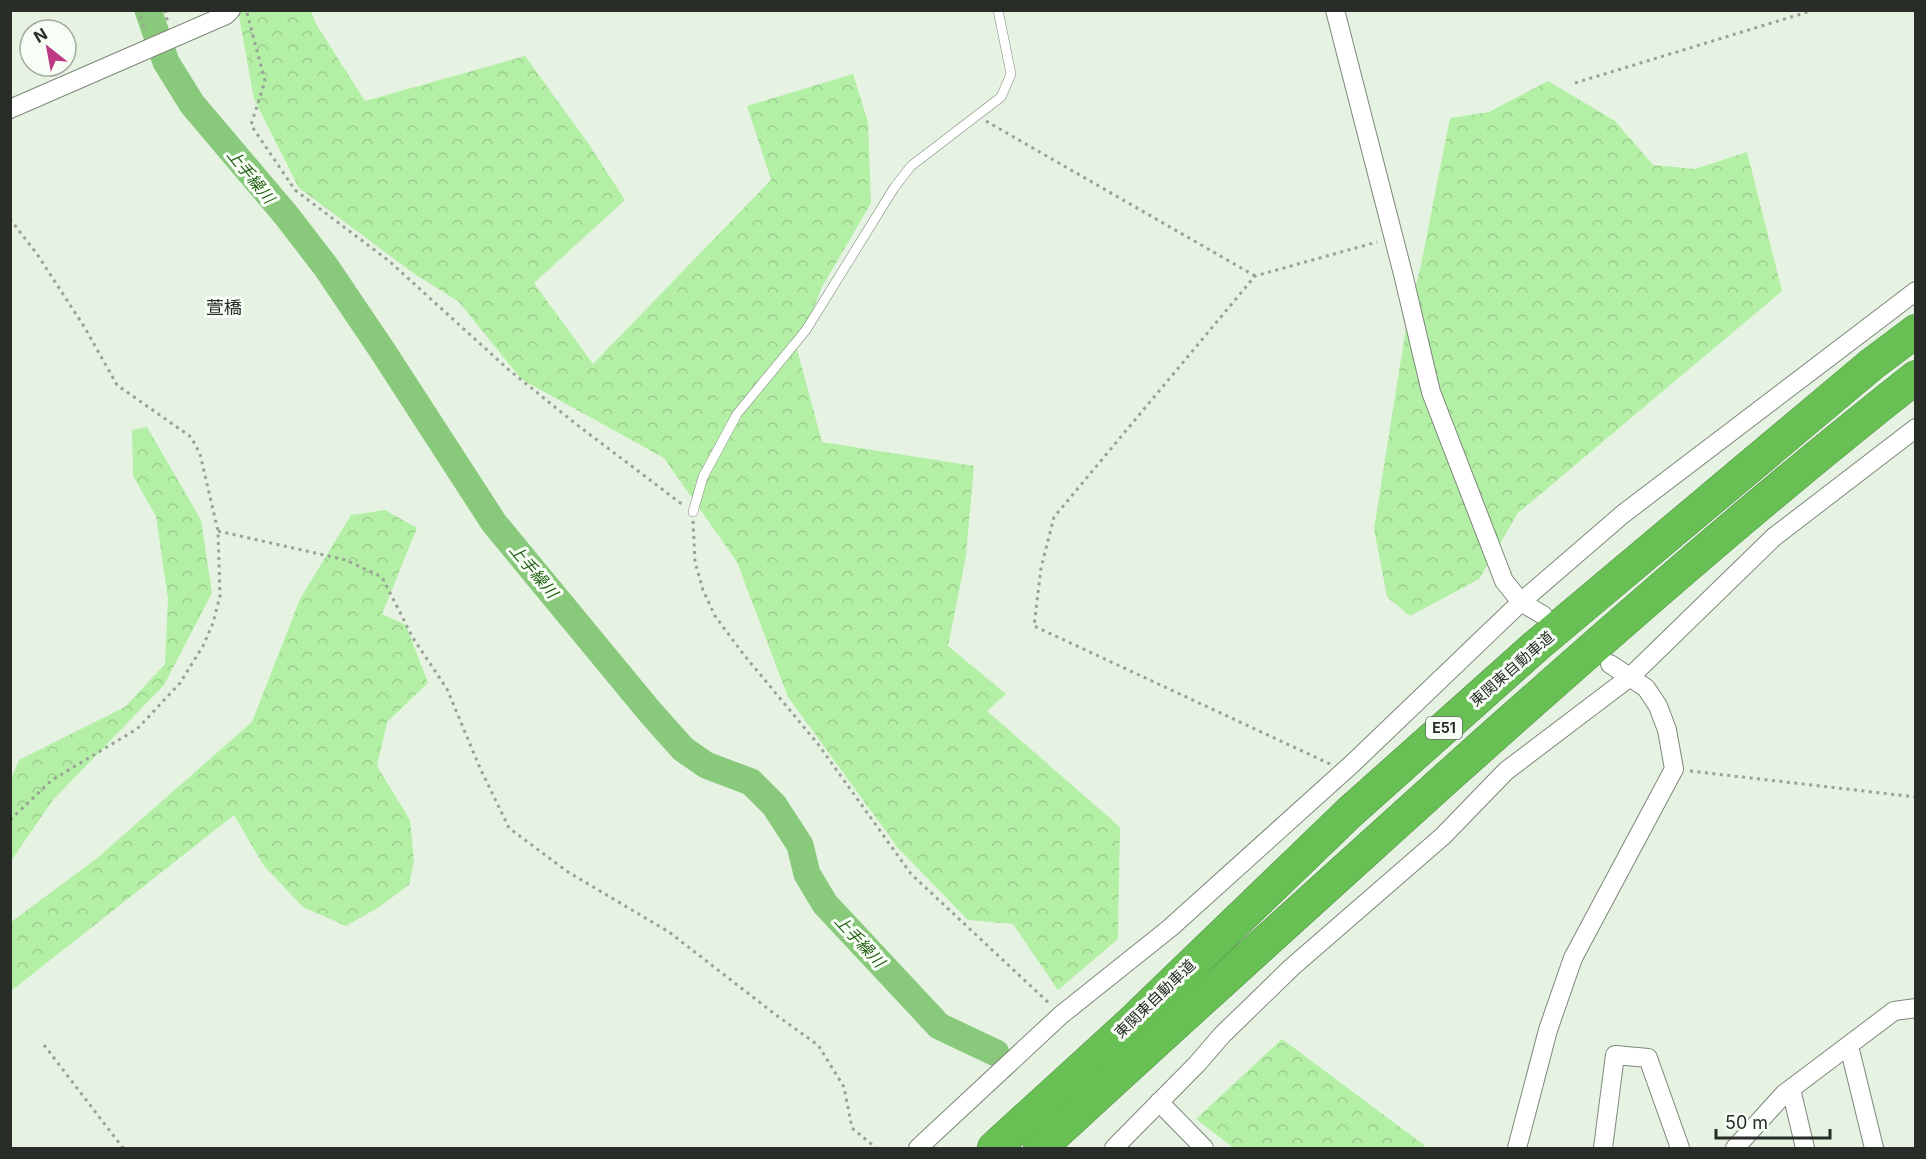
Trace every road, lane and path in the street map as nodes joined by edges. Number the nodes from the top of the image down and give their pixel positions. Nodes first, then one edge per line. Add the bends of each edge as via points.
1 (136, 10) edge
2 (231, 10) edge
3 (246, 10) edge
4 (998, 10) edge
5 (1335, 10) edge
6 (1814, 10) edge
7 (152, 47) junction
8 (1575, 84) dead end
9 (10, 109) edge
10 (976, 116) junction
11 (10, 219) edge
12 (1394, 238) junction
13 (1255, 276) junction
14 (1916, 291) edge
15 (1916, 331) edge
16 (1916, 377) edge
17 (1916, 428) edge
18 (693, 512) junction
19 (218, 531) junction
20 (1521, 602) junction
21 (1543, 615) dead end
22 (1610, 664) dead end
23 (1630, 677) junction
24 (1674, 769) junction
25 (1344, 771) junction
26 (1916, 797) edge
27 (10, 820) edge
28 (1916, 1008) edge
29 (1060, 1015) junction
30 (44, 1045) dead end
31 (1849, 1046) junction
32 (1791, 1089) junction
33 (1159, 1102) junction
34 (123, 1149) edge
35 (876, 1149) edge
36 (918, 1149) edge
37 (994, 1149) edge
38 (1040, 1149) edge
39 (1114, 1149) edge
40 (1204, 1149) edge
41 (1517, 1149) edge
42 (1603, 1149) edge
43 (1680, 1149) edge
44 (1735, 1149) edge
45 (1805, 1149) edge
46 (1874, 1149) edge

1 - 7 path
2 - 7 street
3 - 18 path via 266,81 251,125 295,190 389,261 509,370
4 - 10 lane via 1011,74 1001,97
5 - 12 street
6 - 8 path
7 - 9 street
10 - 13 path
10 - 18 lane via 911,166 894,188 806,330 737,414 703,477
11 - 19 path via 85,328 117,385 191,437 200,454
12 - 13 path
12 - 20 street via 1431,392 1504,581
13 - 25 path via 1054,517 1041,568 1034,626
14 - 20 street via 1623,514
15 - 37 highway, 東関東自動車道 / E51 via 1536,646 1350,812
16 - 38 highway, 東関東自動車道 / E51 via 1561,676
17 - 23 street via 1774,537
18 - 29 path via 695,562 715,616 818,744 911,874
19 - 27 path via 220,596 203,646 180,682 137,729 52,780
19 - 35 path via 346,560 382,577 413,638 447,689 509,828 568,872 669,932 818,1045 844,1087 852,1128
20 - 21 street
20 - 25 street
22 - 23 street
23 - 24 street via 1646,688 1658,706
23 - 33 street via 1506,771 1443,836 1292,967
24 - 26 path
24 - 41 street via 1574,958 1548,1030
25 - 29 street via 1170,928
28 - 31 street via 1894,1011
29 - 36 street
30 - 34 path
31 - 32 street
31 - 46 street
32 - 44 street
32 - 45 street
33 - 39 street
33 - 40 street
42 - 43 street via 1615,1055 1648,1058

